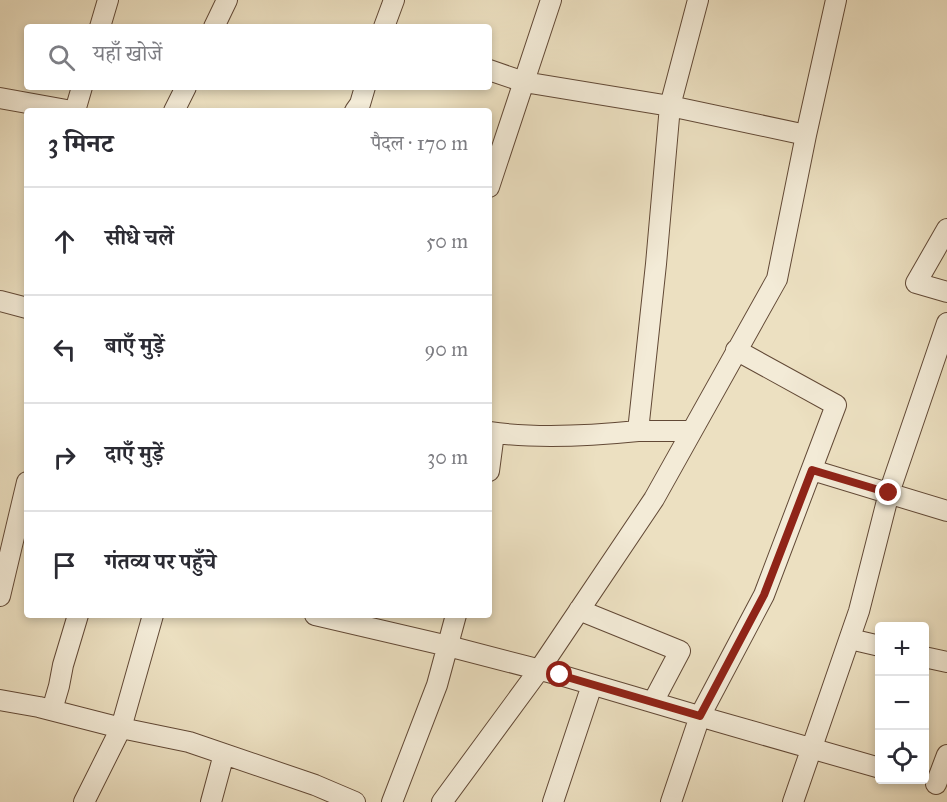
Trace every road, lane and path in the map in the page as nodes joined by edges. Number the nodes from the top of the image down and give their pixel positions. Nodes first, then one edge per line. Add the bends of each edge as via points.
1 (108, 0) edge
2 (227, 0) edge
3 (394, 0) edge
4 (551, 0) edge
5 (698, 0) edge
6 (836, 0) edge
7 (101, 24) edge
8 (215, 24) edge
9 (385, 24) edge
10 (492, 71) edge
11 (524, 82) junction
12 (81, 90) edge
13 (184, 90) edge
14 (364, 90) edge
15 (0, 98) edge
16 (670, 105) junction
17 (57, 108) edge
18 (75, 108) edge
19 (176, 108) edge
20 (357, 108) edge
21 (806, 135) junction
22 (492, 178) edge
23 (947, 229) edge
24 (947, 292) edge
25 (0, 301) edge
26 (24, 307) edge
27 (947, 323) edge
28 (736, 350) junction
29 (638, 431) junction
30 (692, 431) junction
31 (492, 432) edge
32 (812, 470) junction
33 (24, 493) edge
34 (889, 493) junction
35 (947, 511) edge
36 (14, 529) edge
37 (0, 596) edge
38 (579, 610) junction
39 (77, 618) edge
40 (152, 618) edge
41 (328, 618) edge
42 (455, 618) edge
43 (849, 639) junction
44 (875, 645) edge
45 (448, 646) junction
46 (929, 658) edge
47 (947, 662) edge
48 (539, 670) junction
49 (592, 684) junction
50 (0, 700) edge
51 (653, 702) junction
52 (52, 710) junction
53 (700, 716) junction
54 (121, 728) junction
55 (811, 748) junction
56 (224, 754) junction
57 (947, 755) edge
58 (875, 767) edge
59 (934, 784) edge
60 (84, 802) edge
61 (211, 802) edge
62 (356, 802) edge
63 (392, 802) edge
64 (442, 802) edge
65 (553, 802) edge
66 (671, 802) edge
67 (793, 802) edge

1 - 7 street
2 - 8 street
3 - 9 street
4 - 11 street
5 - 16 street
6 - 21 street
10 - 11 street
11 - 16 street
11 - 22 street
12 - 18 street
13 - 19 street
14 - 20 street
15 - 17 street
16 - 21 street
16 - 29 street
21 - 28 street via 777,279
23 - 24 street via 916,284
25 - 26 street
27 - 34 street
28 - 30 street
28 - 32 street via 836,405
29 - 30 street
29 - 31 street via 595,435
30 - 38 street via 654,499
32 - 34 street
32 - 53 street via 764,595
33 - 36 street
34 - 35 street
34 - 43 street
36 - 37 street
38 - 48 street
38 - 51 street via 680,651
39 - 52 street
40 - 54 street
41 - 45 street
42 - 45 street
43 - 44 street
43 - 55 street
45 - 48 street
45 - 63 street
46 - 47 street
48 - 49 street
48 - 64 street
49 - 51 street
49 - 65 street
50 - 52 street
51 - 53 street
52 - 54 street
53 - 55 street
53 - 66 street
54 - 56 street via 189,742
54 - 60 street
55 - 58 street
55 - 67 street
56 - 61 street
56 - 62 street
57 - 59 street

